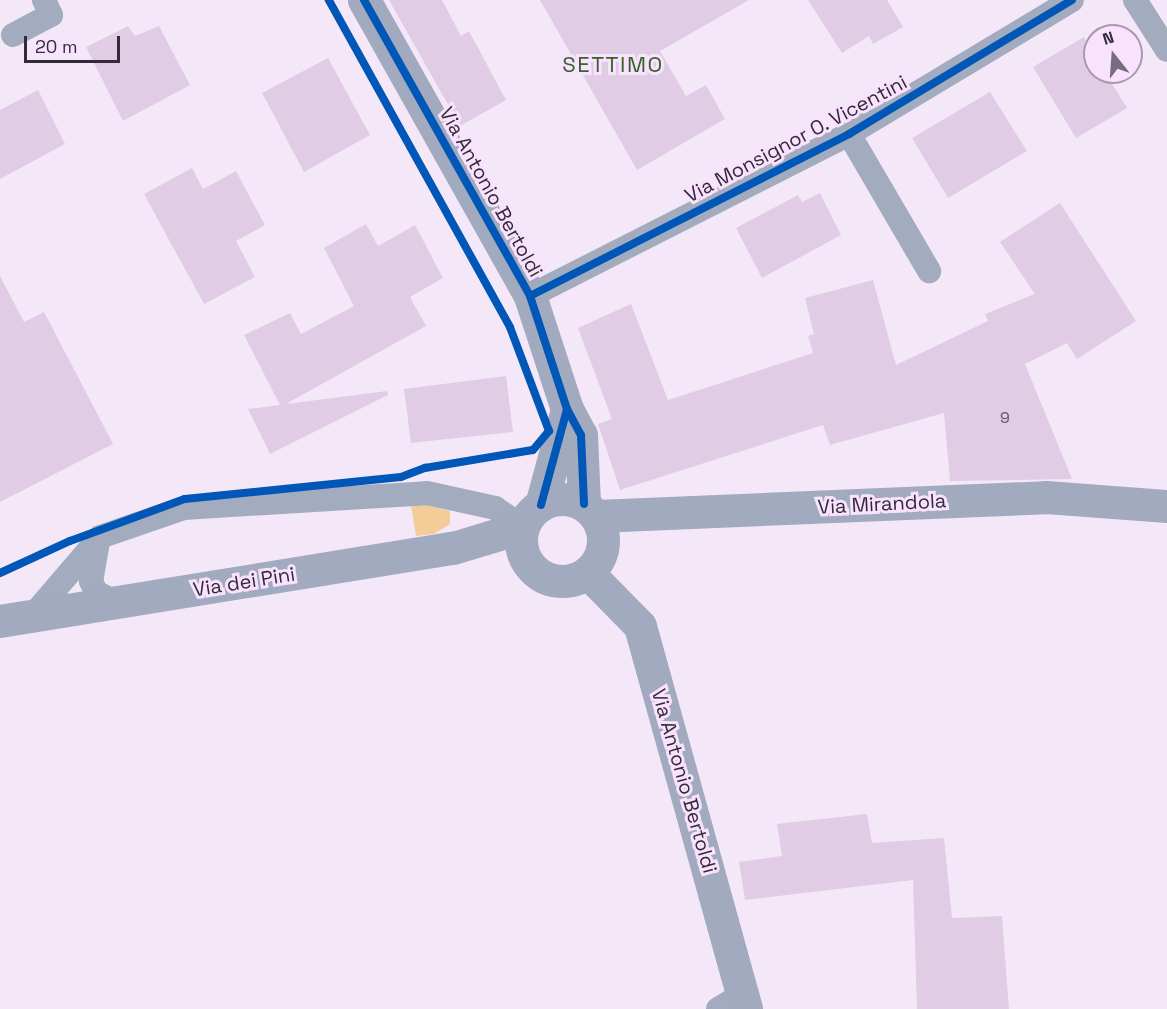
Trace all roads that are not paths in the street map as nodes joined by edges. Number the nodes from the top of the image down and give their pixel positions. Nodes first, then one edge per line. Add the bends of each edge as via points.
1 (44, 0) edge
2 (364, 0) edge
3 (1072, 0) edge
4 (1135, 0) edge
5 (12, 36) dead end
6 (1167, 50) edge
7 (849, 134) junction
8 (929, 271) dead end
9 (530, 296) junction
10 (567, 409) junction
11 (1167, 506) edge
12 (590, 510) junction
13 (532, 516) junction
14 (100, 537) junction
15 (453, 548) junction
16 (526, 560) junction
17 (588, 573) junction
18 (117, 603) junction
19 (34, 614) junction
20 (0, 621) edge
21 (736, 1004) edge

1 - 5 street via 51,15
2 - 9 street, Via Antonio Bertoldi
3 - 7 street, Via Monsignor O. Vicentini
4 - 6 street
7 - 8 street
7 - 9 street, Via Monsignor O. Vicentini
9 - 10 street, Via Antonio Bertoldi
10 - 12 street, Via Antonio Bertoldi via 581,435
10 - 13 street
11 - 12 street, Via Mirandola via 1046,497
12 - 13 street via 566,498
12 - 17 street via 604,536 601,556
13 - 14 street via 427,493 184,508
13 - 15 street, Via dei Pini
13 - 16 street via 521,543
14 - 18 street via 91,566 91,581 96,591
14 - 19 street
15 - 16 street, Via dei Pini
15 - 18 street, Via dei Pini
16 - 17 street via 538,573 554,580 572,580
17 - 21 street, Via Antonio Bertoldi via 640,626
18 - 19 street, Via dei Pini
19 - 20 street, Via dei Pini

